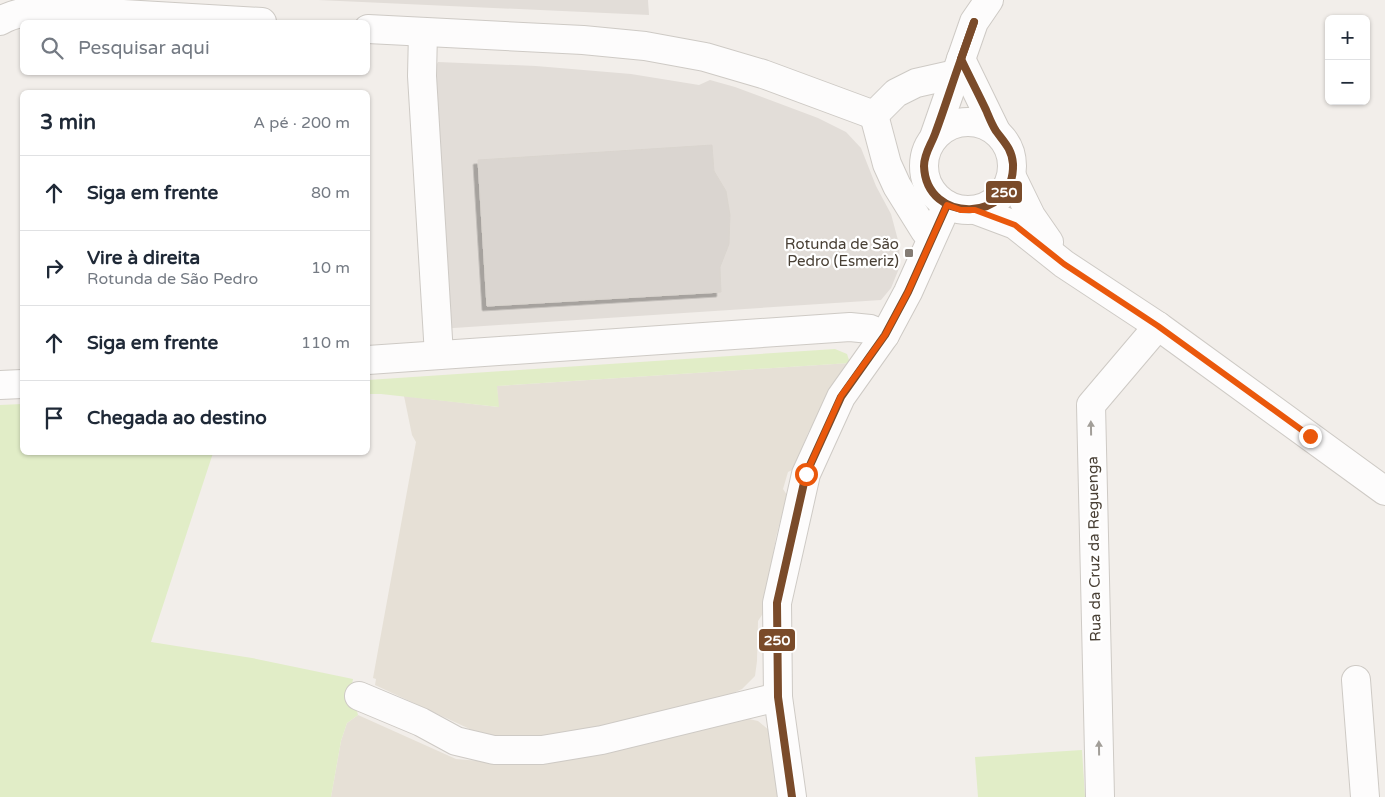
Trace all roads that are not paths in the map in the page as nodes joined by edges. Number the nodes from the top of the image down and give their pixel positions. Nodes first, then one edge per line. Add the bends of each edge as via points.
1 (989, 0) edge
2 (227, 20) edge
3 (0, 21) edge
4 (370, 29) edge
5 (424, 32) junction
6 (959, 66) junction
7 (874, 115) junction
8 (996, 131) junction
9 (934, 137) junction
10 (1012, 177) junction
11 (947, 205) junction
12 (975, 210) junction
13 (925, 231) dead end
14 (1064, 264) junction
15 (1158, 326) junction
16 (885, 335) junction
17 (439, 355) junction
18 (370, 360) edge
19 (20, 384) edge
20 (0, 385) edge
21 (1385, 491) edge
22 (1356, 680) dead end
23 (359, 696) dead end
24 (778, 697) junction
25 (792, 797) edge
26 (1100, 797) edge
27 (1365, 797) edge

1 - 6 street via 974,22
2 - 3 street via 54,10 30,11
4 - 5 street
5 - 7 street via 646,46 705,57 763,74
5 - 17 street via 422,76
6 - 7 street via 896,93
6 - 8 street
6 - 9 street
7 - 13 street via 887,164
8 - 9 street via 981,123 964,121 947,126
8 - 10 street via 1011,152
9 - 11 street via 926,151 927,182
10 - 12 street via 1004,192 991,204
10 - 14 street via 1031,216
11 - 12 street
11 - 16 street
12 - 14 street via 1015,225
14 - 15 street
15 - 21 street
26 -> 15 street, Rua da Cruz da Reguenga via 1091,405
16 - 17 street via 870,329 850,327
16 - 24 street via 841,396 806,474 777,603
17 - 18 street
19 - 20 street
22 - 27 street
23 - 24 street via 421,722 456,741 494,750 542,750 602,740
24 - 25 street

